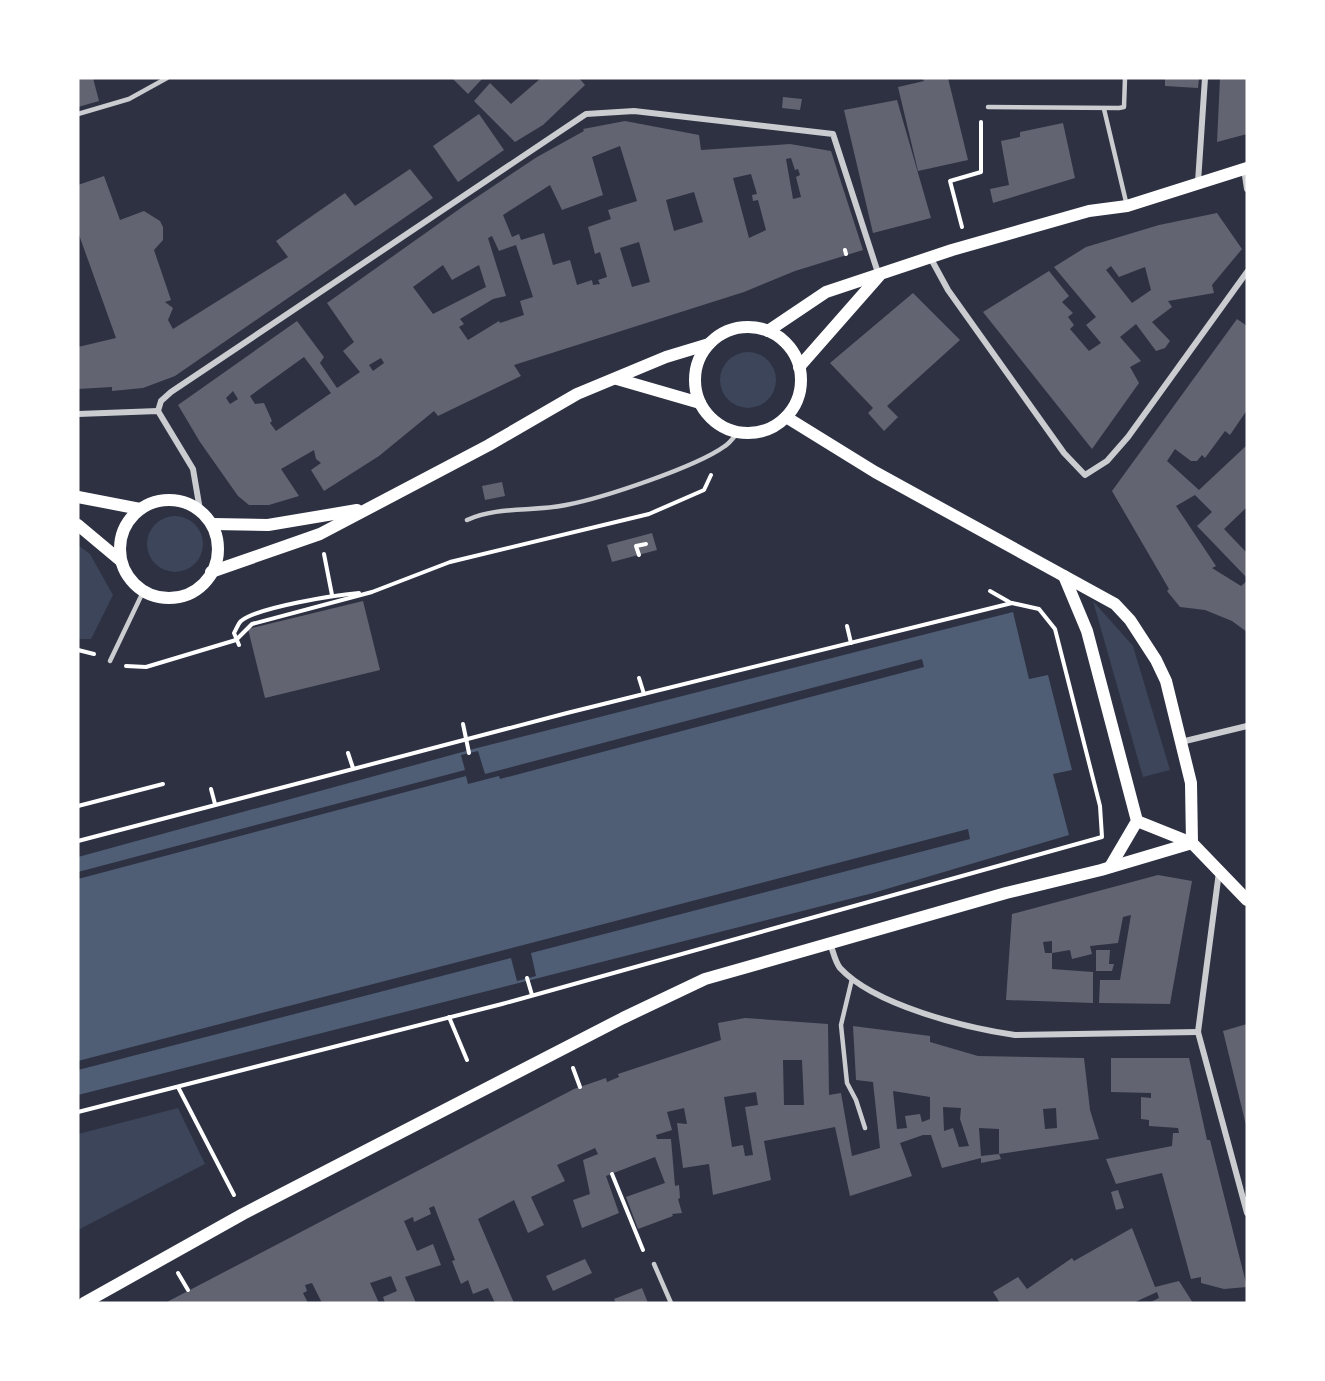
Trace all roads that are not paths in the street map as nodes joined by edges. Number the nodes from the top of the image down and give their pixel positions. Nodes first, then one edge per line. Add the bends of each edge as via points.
1 (167, 78) edge
2 (1125, 78) edge
3 (1205, 78) edge
4 (988, 107) road end
5 (1104, 109) junction
6 (78, 114) edge
7 (1246, 168) edge
8 (1198, 182) junction
9 (1247, 189) edge
10 (1127, 206) junction
11 (930, 258) junction
12 (1247, 272) edge
13 (879, 276) junction
14 (768, 332) junction
15 (709, 344) junction
16 (799, 367) junction
17 (616, 379) junction
18 (700, 403) junction
19 (158, 411) junction
20 (78, 414) edge
21 (786, 417) junction
22 (738, 432) junction
23 (78, 497) edge
24 (140, 509) junction
25 (367, 509) junction
26 (200, 510) junction
27 (467, 520) dead end
28 (78, 525) edge
29 (213, 525) junction
30 (121, 561) junction
31 (211, 572) junction
32 (1064, 576) junction
33 (143, 592) junction
34 (110, 660) road end
35 (1247, 726) edge
36 (1181, 742) junction
37 (1137, 821) junction
38 (1192, 843) junction
39 (1110, 867) junction
40 (1220, 872) junction
41 (1247, 900) edge
42 (830, 942) junction
43 (852, 979) junction
44 (1198, 1032) junction
45 (865, 1128) dead end
46 (1247, 1213) edge
47 (654, 1264) road end
48 (84, 1303) edge
49 (671, 1303) edge

1 - 6 lane via 129,99
2 - 5 lane via 1124,106
3 - 8 street
4 - 5 lane
5 - 10 lane
7 - 8 main road
7 - 9 street
8 - 10 main road
10 - 11 main road via 1089,211
11 - 12 street via 948,290 1064,453 1085,476 1107,461 1128,437
11 - 13 main road
13 - 14 main road via 826,292
13 - 16 main road
13 - 19 street via 833,134 634,111 586,114 171,392 161,401
14 - 15 main road via 753,327 737,328
14 - 16 main road via 782,340
15 - 17 main road
15 - 18 main road via 695,372
16 - 21 main road via 799,393
17 - 18 main road
17 - 25 main road via 577,394 489,446
18 - 22 main road via 722,427
19 - 20 street
19 - 26 street via 193,469
21 - 22 main road via 763,430
21 - 32 main road via 875,472
22 - 27 lane via 707,456 660,475 566,505 480,514
23 - 24 main road
24 - 26 main road via 170,500
24 - 30 main road via 127,524 120,542
25 - 29 main road via 268,525
25 - 31 main road via 303,541
26 - 29 main road
28 - 30 main road
29 - 31 main road via 218,544 217,561
30 - 33 main road via 129,578
31 - 33 main road via 197,590 180,598 161,598
32 - 36 main road via 1115,604 1130,620 1166,681
32 - 37 main road via 1087,631
33 - 34 lane
35 - 36 street
36 - 38 main road via 1191,783
37 - 38 main road
37 - 39 main road
38 - 39 main road
38 - 40 main road
39 - 42 main road
40 - 41 main road
40 - 44 street
42 - 43 street via 838,966
42 - 48 main road via 720,974 676,992 243,1214
43 - 44 street via 918,1011 988,1031 1015,1035
43 - 45 lane via 841,1025 847,1083
44 - 46 street
47 - 49 lane

